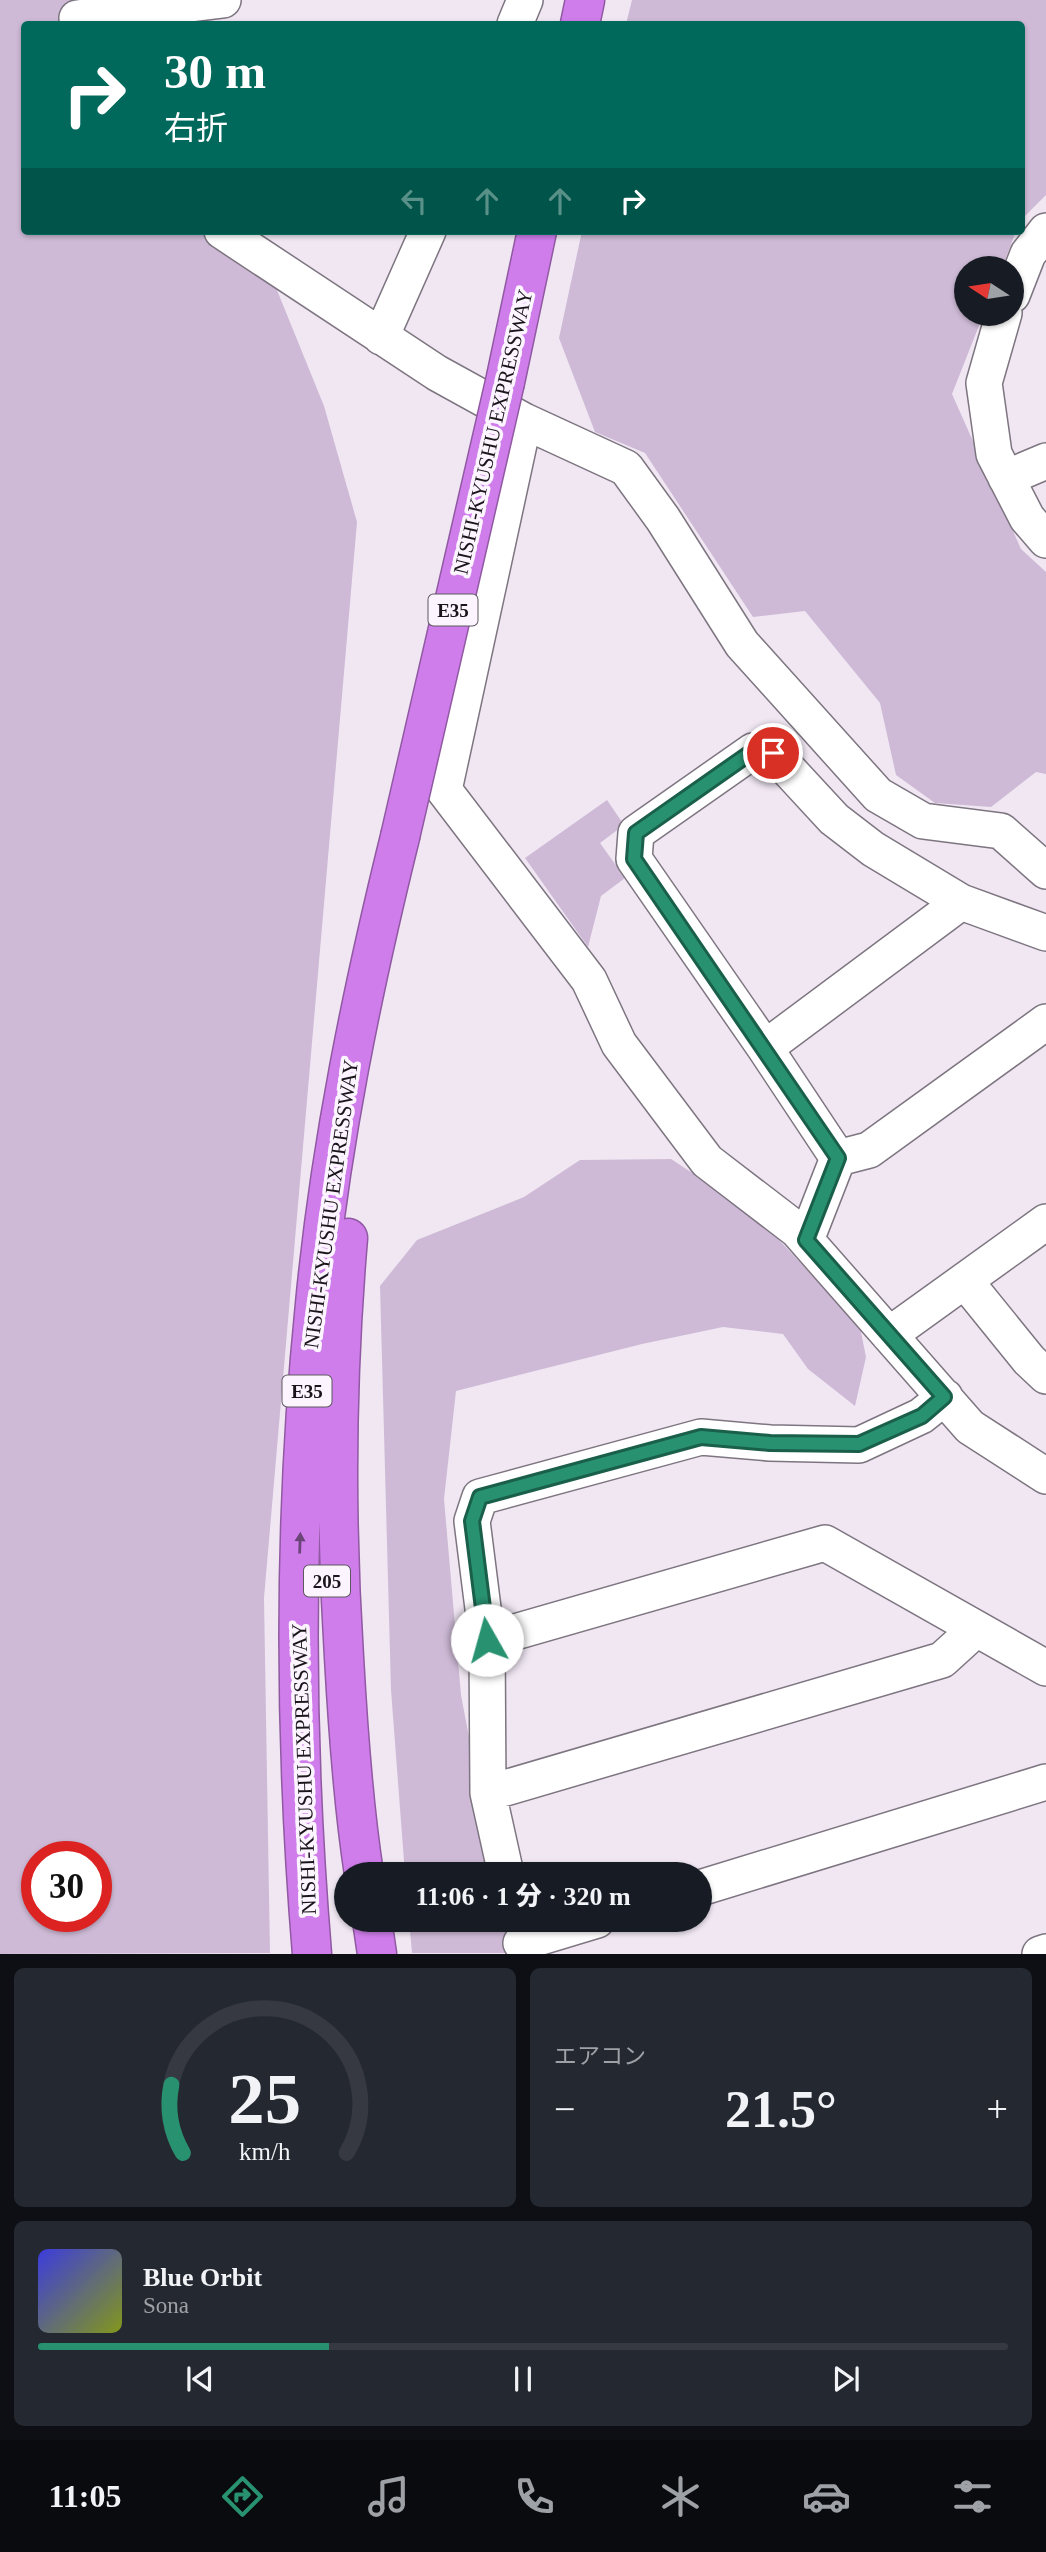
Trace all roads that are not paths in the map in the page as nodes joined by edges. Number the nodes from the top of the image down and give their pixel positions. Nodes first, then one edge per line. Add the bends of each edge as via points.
1 (223, 0) edge
2 (525, 0) edge
3 (585, 0) edge
4 (75, 14) edge
5 (515, 21) edge
6 (581, 21) edge
7 (1046, 231) edge
8 (228, 235) edge
9 (426, 235) edge
10 (536, 235) edge
11 (1024, 264) edge
12 (1000, 326) edge
13 (381, 338) junction
14 (524, 421) junction
15 (1046, 461) edge
16 (1006, 478) junction
17 (1046, 540) edge
18 (400, 837) junction
19 (1046, 870) edge
20 (961, 902) junction
21 (1046, 933) edge
22 (1046, 1022) edge
23 (765, 1048) junction
24 (838, 1158) junction
25 (1046, 1222) edge
26 (806, 1240) junction
27 (965, 1280) junction
28 (344, 1287) junction
29 (889, 1335) junction
30 (1046, 1376) edge
31 (944, 1397) junction
32 (1046, 1476) edge
33 (975, 1630) junction
34 (487, 1640) junction
35 (1046, 1668) edge
36 (1046, 1782) edge
37 (488, 1793) junction
38 (347, 1862) edge
39 (364, 1862) edge
40 (503, 1862) edge
41 (712, 1884) edge
42 (354, 1932) edge
43 (374, 1932) edge
44 (549, 1932) edge
45 (521, 1939) edge
46 (1046, 1952) edge
47 (312, 1954) edge
48 (357, 1954) edge
49 (377, 1954) edge
50 (1040, 1954) edge

1 - 4 street
2 - 5 street
3 - 6 highway
7 - 11 street
8 - 13 street
9 - 13 street
10 - 18 highway, NISHI-KYUSHU EXPRESSWAY / E35, bridge
12 - 16 street via 984,383 993,454
13 - 14 street
14 - 19 street via 626,468 742,644 878,795 923,821 1001,831
14 - 26 street via 444,790 589,980 619,1044 707,1161
15 - 16 street
16 - 17 street via 1027,518
18 - 28 highway, NISHI-KYUSHU EXPRESSWAY / E35 via 371,1021
47 -> 18 highway, NISHI-KYUSHU EXPRESSWAY / E35 via 298,1716 303,1434 333,1162 355,1035
20 - 21 street
20 - 23 street
20 - 23 street via 873,849 834,819 773,753 753,751 636,833 634,859
22 - 24 street via 869,1150
23 - 24 street
24 - 26 street
25 - 27 street
26 - 29 street
27 - 29 street
27 - 30 street
28 - 38 highway, 205 via 331,1405 327,1602
28 - 39 highway, NISHI-KYUSHU EXPRESSWAY / E35 via 336,1436 340,1588 348,1731
29 - 31 street
31 - 32 street via 971,1427
31 - 34 street via 922,1416 859,1444 701,1437 480,1497 472,1521
33 - 34 street via 825,1543
33 - 35 street
33 - 37 street via 942,1660
34 - 37 street
36 - 41 street
37 - 40 street
42 - 48 highway
43 - 49 highway
44 - 45 street
46 - 50 street

